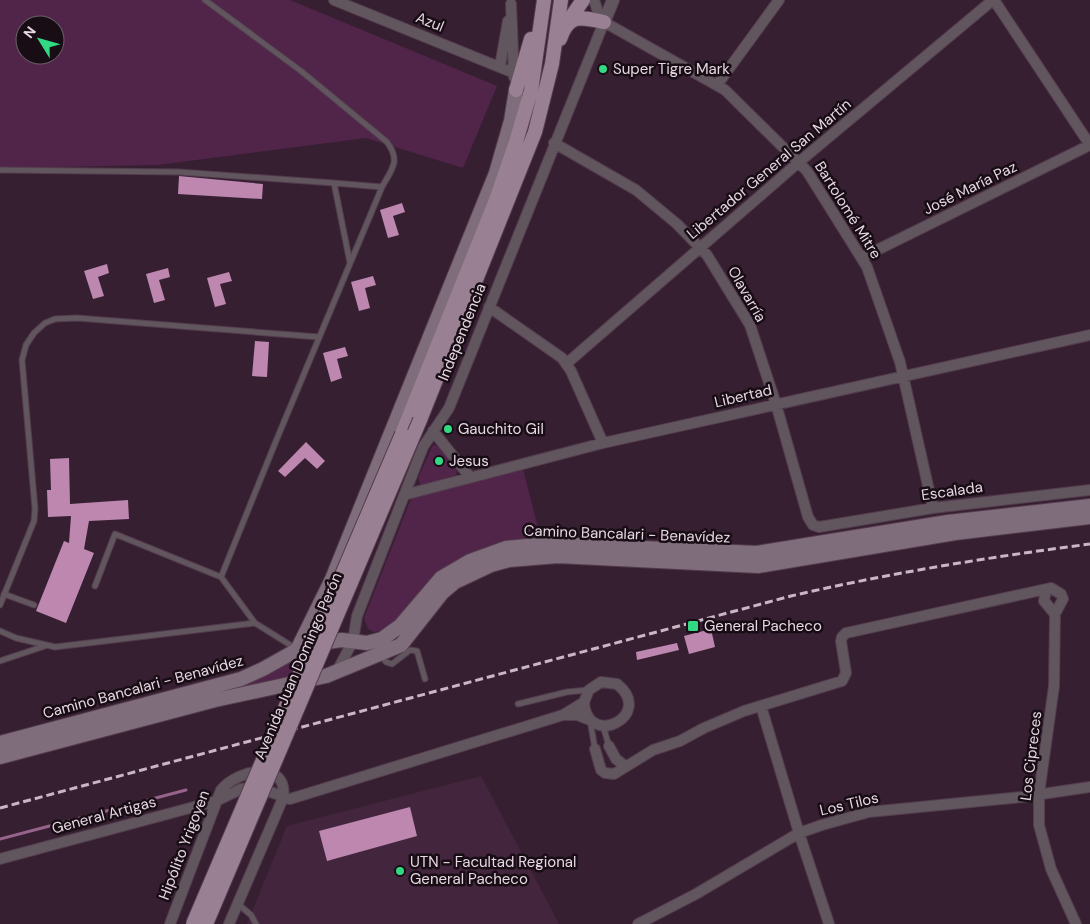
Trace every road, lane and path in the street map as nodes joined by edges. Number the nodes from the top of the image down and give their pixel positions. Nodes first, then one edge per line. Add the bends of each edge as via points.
1 (205, 0) edge
2 (334, 0) edge
3 (544, 0) edge
4 (561, 0) edge
5 (583, 0) edge
6 (594, 0) edge
7 (613, 0) edge
8 (779, 0) edge
9 (994, 0) edge
10 (512, 2) edge
11 (604, 22) junction
12 (567, 23) junction
13 (552, 64) junction
14 (500, 66) junction
15 (514, 73) junction
16 (717, 85) junction
17 (516, 90) junction
18 (554, 143) junction
19 (1090, 145) edge
20 (799, 162) junction
21 (0, 170) edge
22 (334, 183) junction
23 (382, 187) junction
24 (700, 246) junction
25 (863, 257) junction
26 (350, 263) junction
27 (489, 307) junction
28 (1090, 335) edge
29 (320, 337) junction
30 (566, 364) junction
31 (904, 376) junction
32 (776, 404) junction
33 (433, 431) junction
34 (602, 443) junction
35 (470, 477) junction
36 (1090, 490) edge
37 (404, 495) junction
38 (1090, 506) edge
39 (932, 508) junction
40 (1090, 517) edge
41 (819, 527) joint
42 (221, 577) junction
43 (94, 586) dead end
44 (1046, 590) junction
45 (4, 594) junction
46 (0, 605) edge
47 (34, 605) dead end
48 (1054, 614) junction
49 (255, 624) junction
50 (0, 631) edge
51 (353, 641) junction
52 (45, 646) junction
53 (298, 650) junction
54 (381, 654) junction
55 (0, 661) edge
56 (337, 672) junction
57 (425, 679) dead end
58 (302, 682) junction
59 (589, 690) junction
60 (584, 702) junction
61 (518, 704) dead end
62 (762, 706) junction
63 (562, 715) junction
64 (590, 720) junction
65 (603, 726) junction
66 (0, 743) edge
67 (609, 746) joint
68 (595, 749) joint
69 (0, 757) edge
70 (625, 766) junction
71 (1090, 787) edge
72 (1039, 794) junction
73 (283, 798) junction
74 (216, 801) junction
75 (798, 833) junction
76 (0, 860) edge
77 (237, 903) junction
78 (170, 924) edge
79 (194, 924) edge
80 (206, 924) edge
81 (228, 924) edge
82 (256, 924) edge
83 (638, 924) edge
84 (829, 924) edge
85 (1076, 924) edge

1 - 23 lane via 301,71 387,142 395,159
2 - 14 street, Azul
3 - 17 main road
3 - 79 main road, bridge via 531,91 496,200 402,434
4 - 13 main road
5 - 12 main road
6 - 11 street
7 - 11 street, Independencia
8 - 16 street
9 - 19 street
9 - 20 street, Libertador General San Martín
10 - 14 street
10 - 15 street
11 - 12 main road via 577,18
11 - 16 street, Bartolomé Mitre
11 - 18 street, Independencia
12 - 13 main road
13 - 80 main road, Avenida Juan Domingo Perón, bridge via 529,149 420,420
14 - 15 street, Azul
15 - 17 street
16 - 20 street, Bartolomé Mitre
17 - 53 main road via 512,121 496,173 332,580
18 - 24 street, Olavarría via 636,190
18 - 27 street, Independencia
19 - 25 street, José María Paz
20 - 24 street, Libertador General San Martín
20 - 25 street, Bartolomé Mitre
21 - 22 lane via 178,172
22 - 23 lane
22 - 26 lane
23 - 26 lane
24 - 30 street, Libertador General San Martín
24 - 32 street, Olavarría via 747,318
25 - 31 street, Bartolomé Mitre
26 - 29 lane
27 - 30 street
27 - 33 street, Independencia via 449,408
28 - 31 street, Libertad
29 - 42 lane
29 - 45 lane via 77,318 45,323 26,345 22,371 34,521
30 - 34 street
31 - 32 street, Libertad
31 - 39 street, Bartolomé Mitre
32 - 34 street, Libertad
32 - 41 street, Olavarría via 808,517 812,525
33 - 35 street
33 - 37 street, Independencia via 423,446
34 - 35 street, Libertad
35 - 37 street, Libertad
36 - 39 street, Escalada
37 - 51 street, Independencia via 357,616
38 - 51 main road, Camino Bancalari - Benavídez via 948,522 757,554 550,544 517,546 483,555 453,570 429,590 400,626 382,639 367,643
39 - 41 street, Escalada
40 - 54 main road, Camino Bancalari - Benavídez via 955,533 758,566 558,556 516,559 491,565 455,582 442,593 401,645
42 - 43 lane via 114,534
42 - 49 lane
44 - 48 street, Los Cipreces via 1044,601
44 - 48 street, Los Cipreces via 1052,588 1061,594 1062,604
44 - 62 street via 846,633 842,637 846,672 842,681
45 - 46 lane
45 - 47 lane
48 - 72 street, Los Cipreces via 1054,686
49 - 52 lane via 69,646
49 - 53 lane
50 - 52 lane
51 - 53 main road, Camino Bancalari - Benavídez via 334,640
51 - 56 street, Independencia
52 - 55 lane
53 - 58 main road
53 - 66 main road, Camino Bancalari - Benavídez via 240,678
54 - 56 main road, Camino Bancalari - Benavídez
54 - 57 lane via 386,662 392,664 410,650 417,651
56 - 58 main road, Camino Bancalari - Benavídez
58 - 69 main road, Camino Bancalari - Benavídez via 223,698
59 - 60 street
59 - 61 lane
59 - 65 street via 594,685 609,682 627,695 624,718 611,726
60 - 63 street
60 - 64 street
62 - 70 street via 652,750
62 - 75 street
63 - 64 street via 577,715
63 - 73 street via 300,797
64 - 65 street
64 - 68 lane
65 - 67 lane
67 - 70 street via 616,759
68 - 70 street via 601,770 605,773 614,774
71 - 72 street, Los Tilos
72 - 75 street, Los Tilos via 869,812
72 - 85 street, Los Cipreces via 1039,826 1043,844
73 - 74 street, General Artigas via 257,787 240,789
73 - 74 street, Hipólito Yrigoyen via 284,791 276,777 254,770 226,783
73 - 77 street
74 - 76 street, General Artigas
74 - 78 street, Hipólito Yrigoyen
75 - 83 street, Los Tilos via 696,894
75 - 84 street
77 - 81 street
77 - 82 lane

